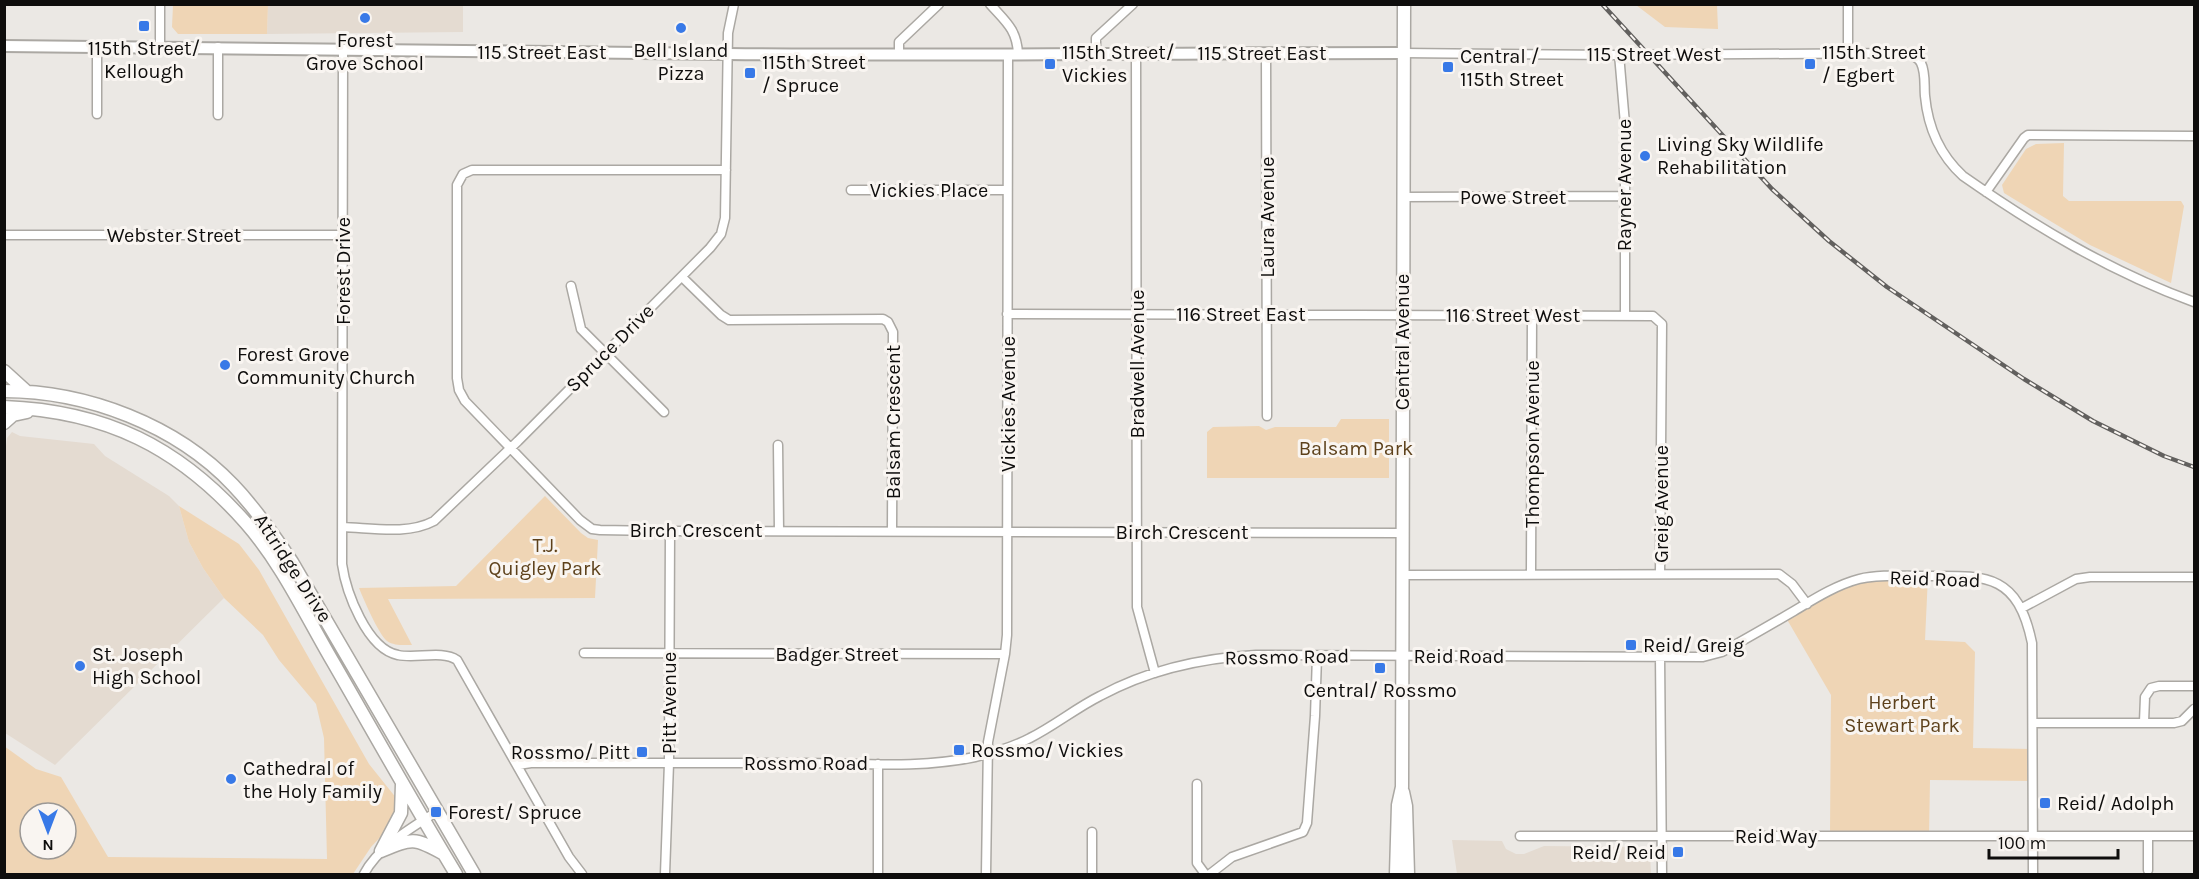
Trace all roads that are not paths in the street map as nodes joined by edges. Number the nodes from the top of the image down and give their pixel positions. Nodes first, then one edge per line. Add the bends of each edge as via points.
1 (160, 4) edge
2 (734, 4) edge
3 (939, 4) edge
4 (990, 4) edge
5 (1133, 4) edge
6 (1404, 4) edge
7 (1848, 4) edge
8 (5, 46) edge
9 (97, 47) junction
10 (160, 47) junction
11 (218, 47) junction
12 (343, 50) junction
13 (1096, 53) junction
14 (1266, 53) junction
15 (1403, 53) junction
16 (1848, 53) junction
17 (727, 54) junction
18 (899, 54) junction
19 (1013, 54) junction
20 (1136, 54) junction
21 (1619, 54) junction
22 (97, 114) dead end
23 (218, 115) dead end
24 (2194, 136) edge
25 (726, 170) junction
26 (851, 190) dead end
27 (1008, 190) junction
28 (1986, 192) junction
29 (1624, 196) junction
30 (1402, 198) junction
31 (4, 235) edge
32 (343, 235) junction
33 (682, 277) junction
34 (571, 286) dead end
35 (2194, 302) edge
36 (1007, 314) junction
37 (1137, 314) junction
38 (1267, 314) junction
39 (1402, 315) junction
40 (1532, 315) junction
41 (1625, 315) junction
42 (605, 353) junction
43 (4, 371) edge
44 (4, 391) edge
45 (26, 391) junction
46 (4, 407) edge
47 (37, 409) junction
48 (664, 412) dead end
49 (1267, 416) dead end
50 (4, 423) edge
51 (778, 446) dead end
52 (510, 449) junction
53 (343, 527) junction
54 (779, 530) junction
55 (892, 530) junction
56 (670, 531) junction
57 (1008, 531) junction
58 (1137, 531) junction
59 (1403, 533) junction
60 (1531, 574) junction
61 (1660, 574) junction
62 (1403, 575) junction
63 (2194, 577) edge
64 (1807, 604) junction
65 (2022, 608) junction
66 (584, 653) dead end
67 (669, 653) junction
68 (1005, 654) junction
69 (1317, 656) junction
70 (1402, 656) junction
71 (1660, 656) junction
72 (1155, 673) junction
73 (2194, 686) edge
74 (2194, 709) edge
75 (2144, 722) junction
76 (2033, 723) junction
77 (988, 753) junction
78 (669, 763) junction
79 (878, 764) junction
80 (519, 765) junction
81 (401, 780) junction
82 (1197, 784) dead end
83 (1402, 787) junction
84 (436, 812) junction
85 (423, 819) junction
86 (1092, 832) dead end
87 (1520, 836) dead end
88 (1661, 836) junction
89 (2148, 836) junction
90 (2194, 836) edge
91 (2032, 837) junction
92 (381, 851) junction
93 (444, 854) junction
94 (2148, 870) dead end
95 (364, 874) edge
96 (456, 874) edge
97 (474, 874) edge
98 (582, 874) edge
99 (665, 874) edge
100 (878, 874) edge
101 (986, 874) edge
102 (1092, 874) edge
103 (1205, 874) edge
104 (1210, 874) edge
105 (1396, 874) edge
106 (1408, 874) edge
107 (1662, 874) edge
108 (2033, 874) edge

1 - 10 street
2 - 17 street, Spruce Drive
3 - 18 street via 899,42
4 - 19 street, Vickies Avenue via 1018,40
5 - 13 street via 1096,38
6 - 15 main road, Central Avenue
7 - 16 street
8 - 9 street, 115 Street East
9 - 10 street, 115 Street East
9 - 22 street
10 - 11 street, 115 Street East
11 - 12 street, 115 Street East
11 - 23 street
12 - 17 street, 115 Street East
12 - 32 street, Forest Drive
13 - 19 street, 115 Street East
13 - 20 street, 115 Street East
14 - 15 street, 115 Street East
14 - 20 street, 115 Street East
14 - 38 street, Laura Avenue
15 - 21 street, 115 Street West
15 - 30 main road, Central Avenue
16 - 21 street, 115 Street West
16 - 28 street, 115 Street West via 1906,53 1920,61 1926,111 1943,153 1958,171
17 - 18 street, 115 Street East
17 - 25 street, Spruce Drive
18 - 19 street, 115 Street East
19 - 27 street, Vickies Avenue
20 - 37 street, Bradwell Avenue
21 - 29 street, Rayner Avenue via 1625,124
24 - 28 street via 2028,135
25 - 33 street, Spruce Drive via 721,234
25 - 52 street, Birch Crescent via 483,169 472,170 460,179 457,384 465,401
26 - 27 street, Vickies Place
27 - 36 street, Vickies Avenue
28 - 35 street via 2064,242
29 - 30 street, Powe Street
29 - 41 street, Rayner Avenue
30 - 39 main road, Central Avenue
31 - 32 street, Webster Street
32 - 53 street, Forest Drive
33 - 42 street, Spruce Drive
33 - 55 street, Balsam Crescent via 729,320 888,322 893,332
34 - 42 street via 580,329
36 - 37 street, 116 Street East
36 - 57 street, Vickies Avenue
37 - 38 street, 116 Street East
37 - 58 street, Bradwell Avenue
38 - 39 street, 116 Street East
38 - 49 street, Laura Avenue
39 - 40 street, 116 Street West
39 - 59 main road, Central Avenue
40 - 41 street, 116 Street West
40 - 60 street, Thompson Avenue
41 - 61 street, Greig Avenue via 1653,316 1662,324
42 - 48 street
42 - 52 street, Spruce Drive
43 - 45 main road
44 - 45 main road, Attridge Drive
45 - 84 main road, Attridge Drive via 97,405 138,420 196,453 232,484 264,520 292,562
46 - 47 main road, Attridge Drive
47 - 50 main road via 13,415
47 - 81 main road, Attridge Drive via 107,424 144,440 199,475 247,524 272,557
51 - 54 street
52 - 53 street, Spruce Drive via 425,526
52 - 56 street, Birch Crescent via 592,529
53 - 80 street via 346,586 374,640 384,650 399,656 447,655 457,660
54 - 55 street, Birch Crescent
54 - 56 street, Birch Crescent
55 - 57 street, Birch Crescent
56 - 67 street, Pitt Avenue
57 - 58 street, Birch Crescent
57 - 68 street, Vickies Avenue
58 - 59 street, Birch Crescent
58 - 72 street, Bradwell Avenue via 1137,607
59 - 62 main road, Central Avenue
60 - 61 street, Greig Avenue
60 - 62 street, Greig Avenue
61 - 64 street via 1779,574
62 - 70 main road, Central Avenue
63 - 65 street via 2076,579
64 - 65 street, Reid Road via 1860,579 1960,576 1982,577 1999,584
64 - 71 street, Reid Road via 1722,652 1703,657
65 - 76 street, Reid Road via 2032,642
66 - 67 street, Badger Street
67 - 68 street, Badger Street
67 - 78 street, Pitt Avenue
68 - 77 street, Vickies Avenue
69 - 70 street, Rossmo Road
69 - 72 street, Rossmo Road via 1239,656
69 - 104 street via 1307,822 1303,832 1232,857
70 - 71 street, Reid Road
70 - 83 main road, Central Avenue
71 - 88 street
72 - 77 street, Rossmo Road via 1101,695 1029,739
73 - 75 street via 2151,688 2145,697
74 - 75 street via 2182,721
75 - 76 street
76 - 91 street, Reid Road
77 - 79 street, Rossmo Road via 952,762
77 - 101 street, Vickies Avenue
78 - 79 street, Rossmo Road
78 - 80 street, Rossmo Road
78 - 99 street, Pitt Avenue
79 - 100 street
80 - 98 street
81 - 85 main road, Attridge Drive
81 - 92 main road via 401,813
82 - 103 street via 1197,863
83 - 105 main road, Central Avenue
83 - 106 main road, Central Avenue
84 - 85 street
84 - 97 main road, Attridge Drive
85 - 92 street
85 - 93 main road, Attridge Drive
86 - 102 street
87 - 88 street, Reid Way
88 - 91 street, Reid Way
88 - 107 street
89 - 90 street, Reid Way
89 - 91 street, Reid Way
89 - 94 street
91 - 108 street, Reid Road
92 - 93 main road via 412,840
92 - 95 street
93 - 96 main road, Attridge Drive

